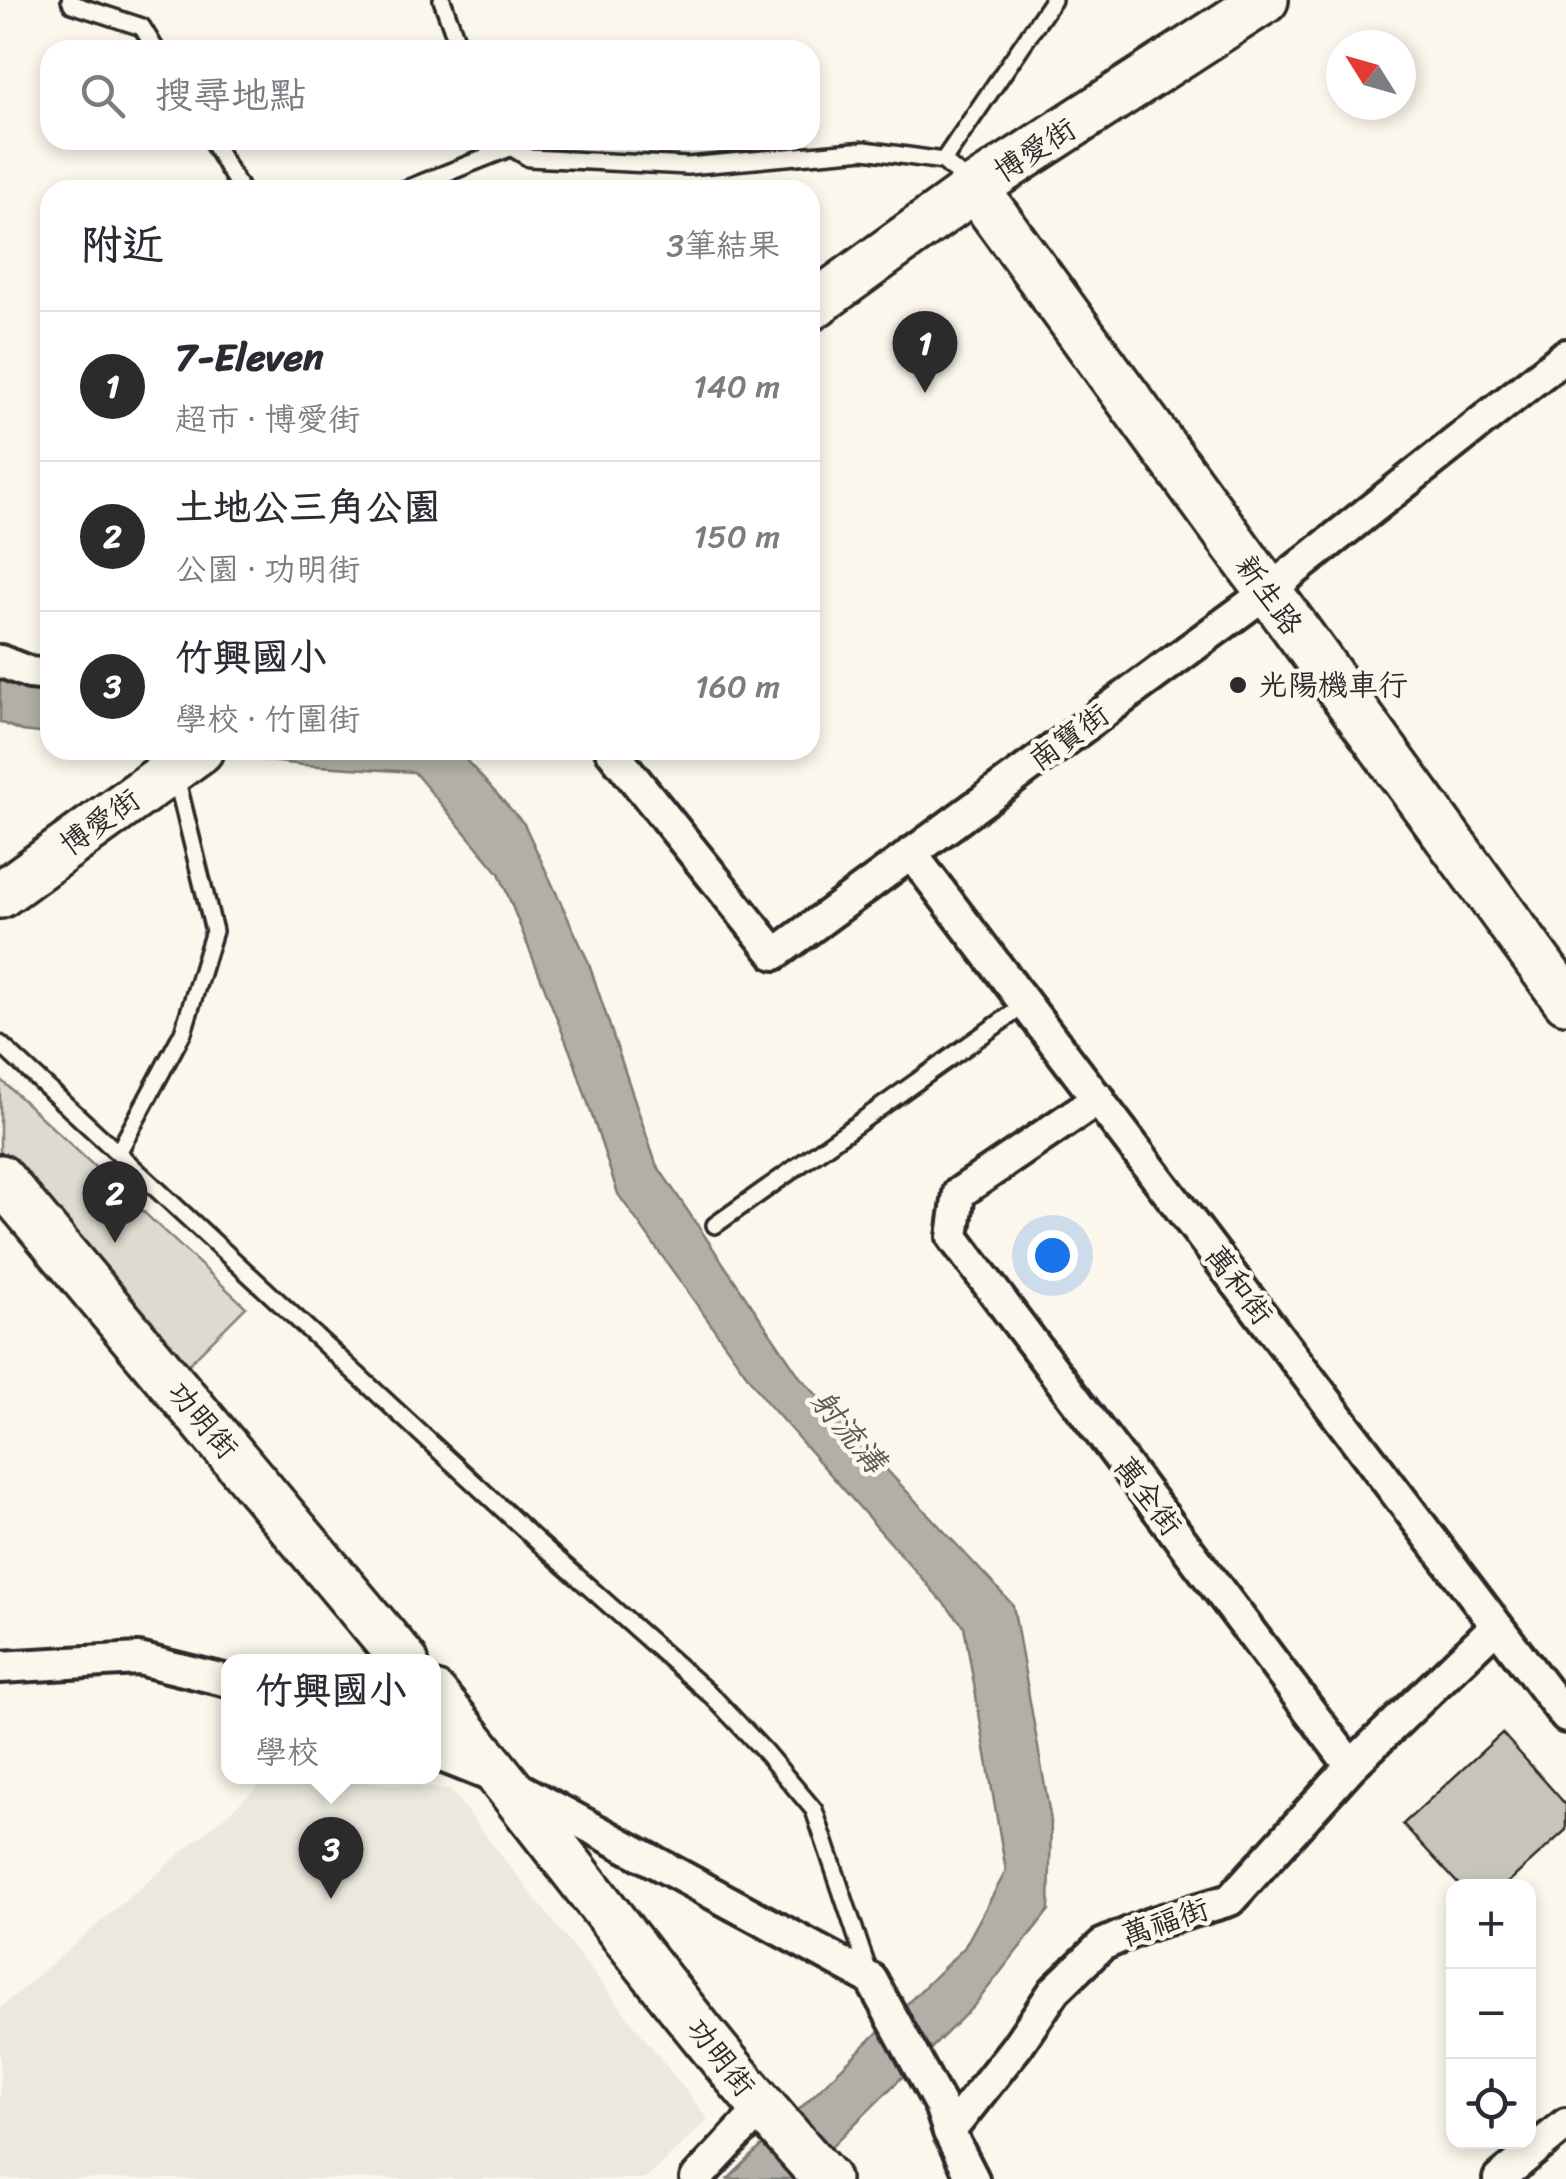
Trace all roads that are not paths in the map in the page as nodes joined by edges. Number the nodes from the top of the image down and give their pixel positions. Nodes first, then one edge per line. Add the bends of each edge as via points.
1 (70, 0) edge
2 (442, 0) edge
3 (1054, 0) edge
4 (1257, 2) edge
5 (150, 40) edge
6 (456, 40) edge
7 (217, 150) edge
8 (493, 150) edge
9 (516, 150) edge
10 (959, 175) junction
11 (235, 180) edge
12 (426, 180) edge
13 (820, 299) edge
14 (1566, 355) edge
15 (1266, 592) junction
16 (0, 661) edge
17 (40, 674) edge
18 (187, 760) edge
19 (619, 760) edge
20 (910, 853) junction
21 (0, 895) edge
22 (1566, 1000) edge
23 (1026, 1004) junction
24 (0, 1044) edge
25 (1098, 1098) junction
26 (118, 1153) junction
27 (0, 1178) edge
28 (715, 1225) dead end
29 (1495, 1626) junction
30 (398, 1654) edge
31 (0, 1667) edge
32 (221, 1679) edge
33 (441, 1703) edge
34 (1566, 1718) edge
35 (441, 1756) edge
36 (1350, 1766) junction
37 (506, 1782) junction
38 (878, 1991) junction
39 (765, 2112) junction
40 (945, 2119) junction
41 (1566, 2124) edge
42 (696, 2179) edge
43 (826, 2179) edge
44 (973, 2179) edge
45 (1499, 2179) edge

1 - 5 lane via 142,27
2 - 6 lane
3 - 10 lane
4 - 10 street, 博愛街
7 - 11 lane
8 - 12 lane
9 - 10 lane via 529,158 688,166 864,150
10 - 13 street, 博愛街
10 - 15 street, 新生路
14 - 15 street, 南寶街
15 - 20 street, 南寶街
15 - 22 street, 新生路
16 - 17 street
18 - 21 street, 博愛街
18 - 26 lane via 214,931 183,1032
19 - 20 street, 南寶街 via 775,954
20 - 23 street, 萬和街
23 - 25 street, 萬和街
23 - 28 lane
24 - 26 lane
25 - 29 street, 萬和街
25 - 36 street, 萬全街 via 959,1193 953,1237
26 - 38 lane via 765,1752 814,1810
27 - 30 street, 功明街
29 - 34 street, 萬和街
29 - 36 street
31 - 32 street via 138,1659
33 - 37 street, 功明街
35 - 37 street
36 - 40 street, 萬福街 via 1230,1900 1102,1944 1055,1990 1018,2046
37 - 38 street
37 - 39 street, 功明街
38 - 40 street
39 - 42 street
39 - 43 street, 功明街
40 - 44 street
41 - 45 street

